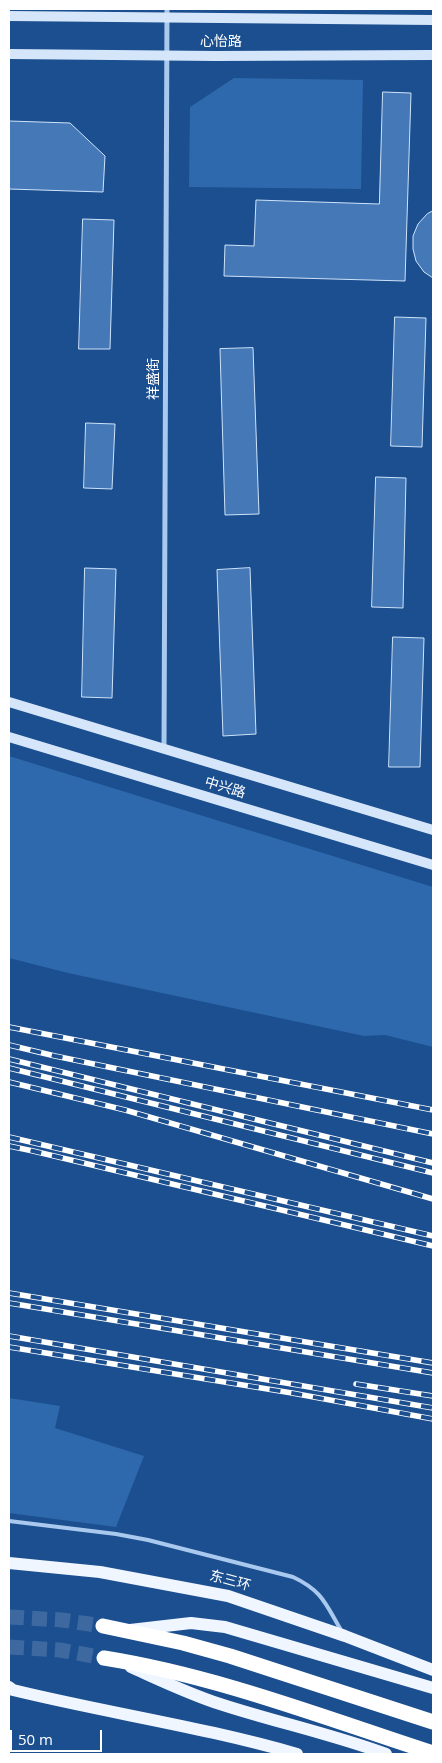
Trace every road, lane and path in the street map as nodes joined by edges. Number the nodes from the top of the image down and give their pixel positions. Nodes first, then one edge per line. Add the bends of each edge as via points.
1 (167, 13) edge
2 (9, 16) edge
3 (433, 20) edge
4 (9, 54) edge
5 (433, 54) edge
6 (167, 56) junction
7 (9, 702) edge
8 (9, 737) edge
9 (164, 749) junction
10 (433, 830) edge
11 (433, 865) edge
12 (9, 1521) edge
13 (9, 1563) edge
14 (103, 1626) tunnel mouth
15 (121, 1631) junction
16 (345, 1636) junction
17 (110, 1659) joint
18 (433, 1670) edge
19 (10, 1688) edge
20 (433, 1688) edge
21 (433, 1722) edge
22 (433, 1753) edge
23 (297, 1754) edge
24 (386, 1754) edge

1 - 2 street, 心怡路
1 - 3 street, 心怡路
1 - 6 street, 祥盛街
4 - 6 street, 心怡路
5 - 6 street, 心怡路
6 - 9 street, 祥盛街
7 - 9 street, 中兴路
8 - 11 street, 中兴路
9 - 10 street, 中兴路
12 - 16 lane via 148,1540 293,1577 309,1584 320,1595
13 - 16 main road, 东三环 via 100,1572 228,1596
14 - 15 highway
15 - 20 main road via 190,1623 224,1627
15 - 21 highway via 230,1656
16 - 18 main road, 东三环
17 - 22 highway via 213,1682
17 - 24 main road via 219,1704
19 - 23 main road

